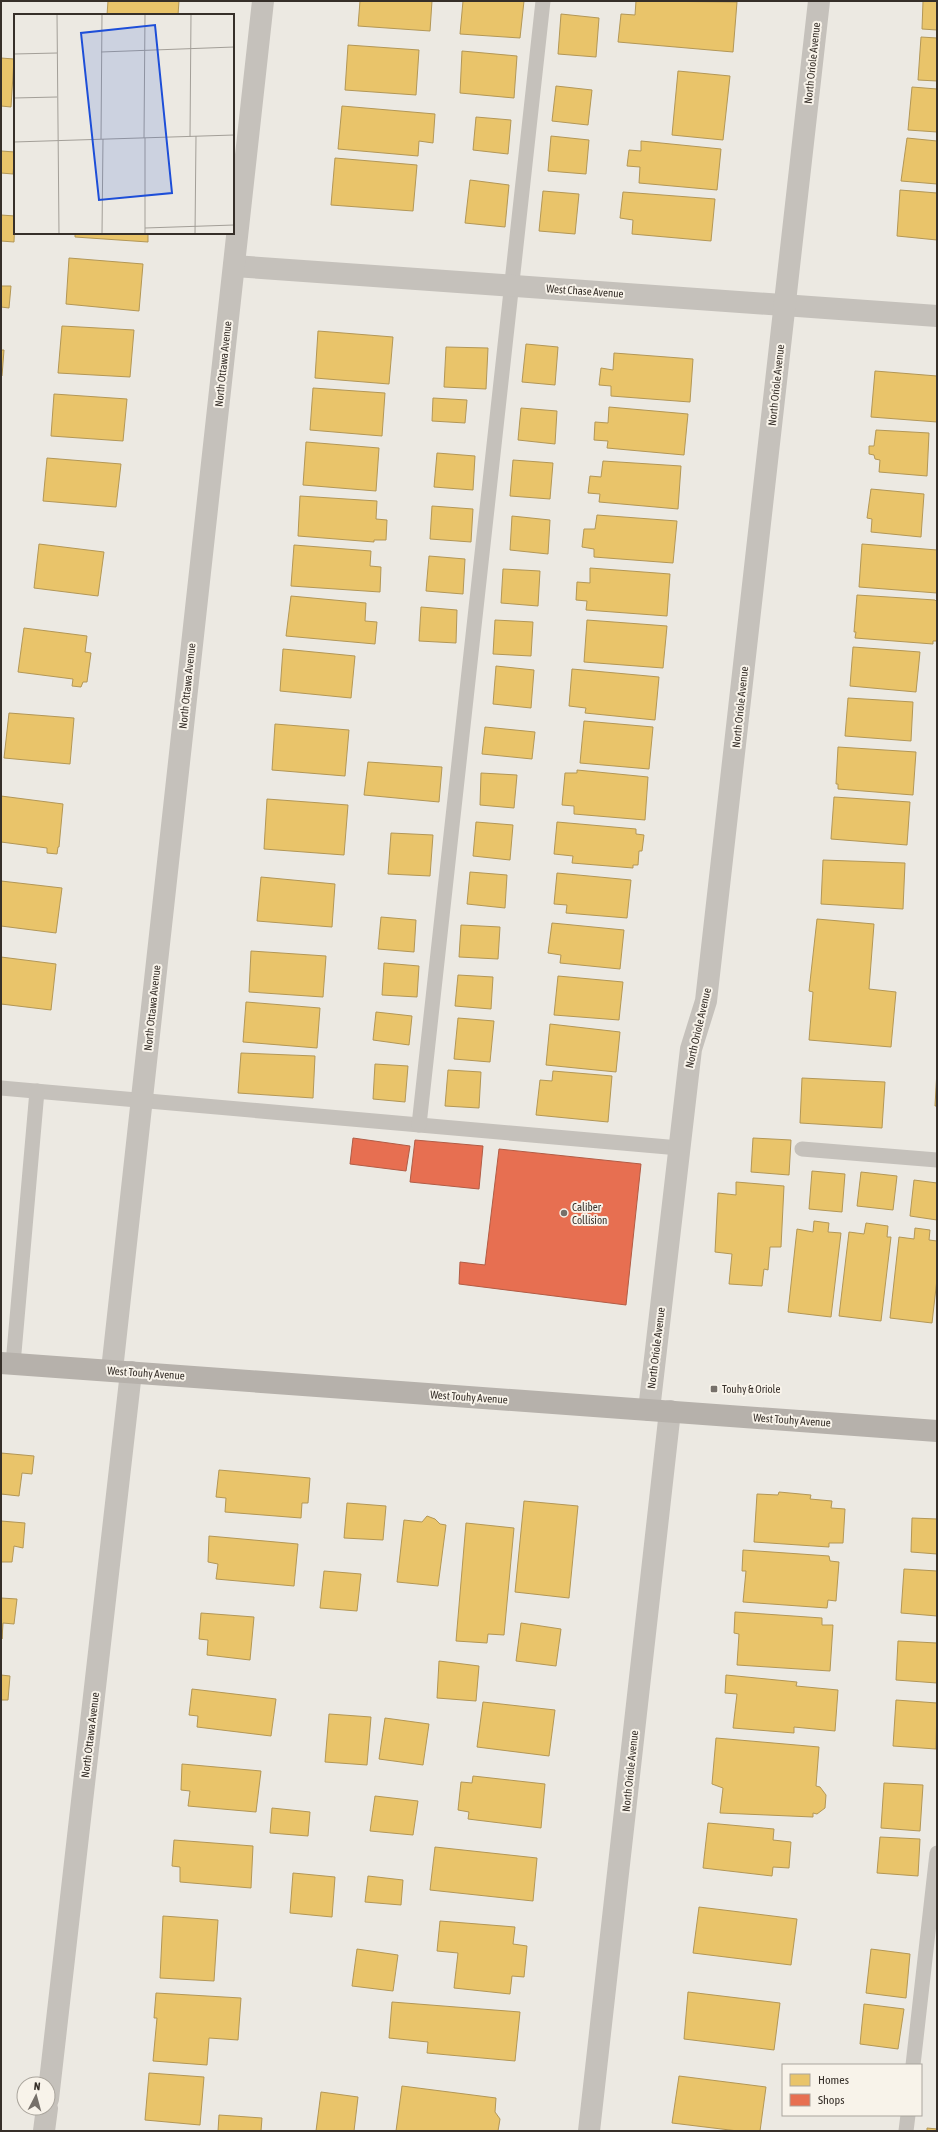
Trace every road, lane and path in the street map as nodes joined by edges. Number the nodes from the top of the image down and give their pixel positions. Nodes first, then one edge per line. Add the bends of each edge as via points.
1 (263, 1) edge
2 (542, 1) edge
3 (819, 1) edge
4 (234, 266) junction
5 (511, 286) junction
6 (785, 305) junction
7 (937, 316) edge
8 (1, 1088) edge
9 (36, 1091) junction
10 (141, 1100) junction
11 (419, 1125) junction
12 (679, 1148) junction
13 (802, 1149) dead end
14 (937, 1160) edge
15 (7, 1363) edge
16 (121, 1371) junction
17 (660, 1410) junction
18 (937, 1431) edge
19 (937, 1853) edge
20 (913, 2064) edge
21 (50, 2076) edge
22 (46, 2116) edge
23 (908, 2116) edge
24 (44, 2131) edge
25 (589, 2131) edge
26 (906, 2131) edge

1 - 4 street, North Ottawa Avenue
2 - 5 lane
3 - 6 street, North Oriole Avenue
4 - 5 street, West Chase Avenue
4 - 10 street, North Ottawa Avenue
5 - 6 street, West Chase Avenue
5 - 11 lane
6 - 7 street, West Chase Avenue
6 - 12 street, North Oriole Avenue via 706,1001 691,1049
8 - 9 lane
9 - 10 lane
9 - 15 lane
10 - 11 lane
10 - 16 street, North Ottawa Avenue
11 - 12 lane
12 - 17 street, North Oriole Avenue
13 - 14 lane
15 - 16 main road, West Touhy Avenue
16 - 17 main road, West Touhy Avenue
16 - 21 street, North Ottawa Avenue
17 - 18 main road, West Touhy Avenue
17 - 25 street, North Oriole Avenue
19 - 20 lane
22 - 24 street
23 - 26 lane

